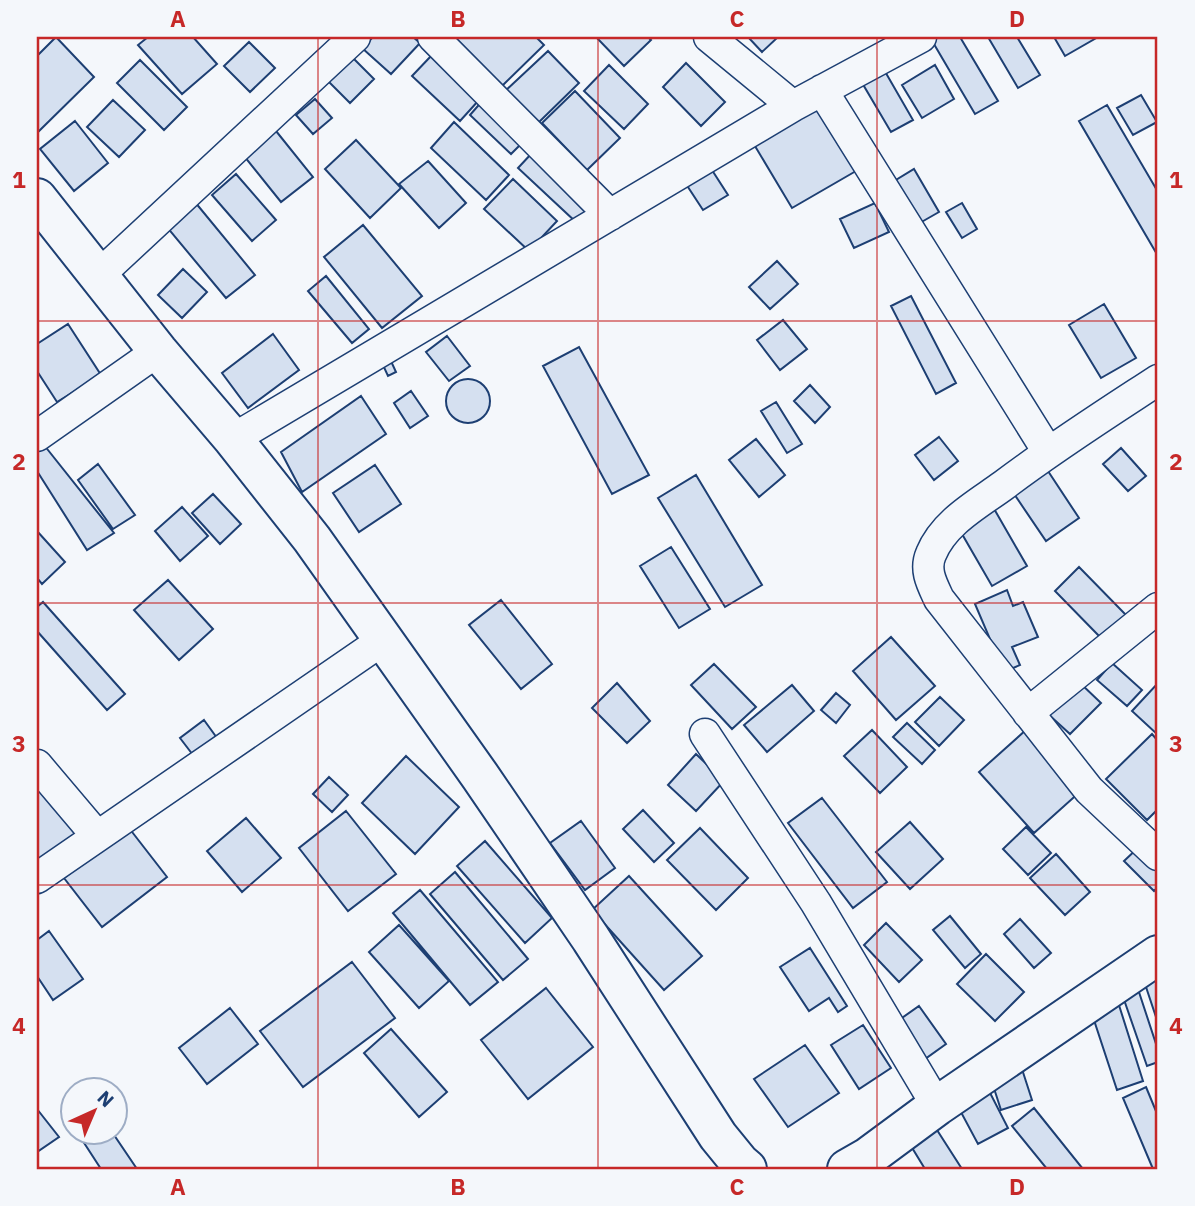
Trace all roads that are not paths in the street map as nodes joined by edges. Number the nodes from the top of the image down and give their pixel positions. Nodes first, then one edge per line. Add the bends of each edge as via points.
1 (355, 37) edge
2 (433, 37) edge
3 (709, 37) edge
4 (921, 37) edge
5 (822, 90) junction
6 (793, 106) junction
7 (39, 204) edge
8 (610, 215) junction
9 (98, 276) junction
10 (158, 351) junction
11 (1158, 380) edge
12 (37, 436) edge
13 (233, 439) junction
14 (1048, 452) junction
15 (1158, 608) edge
16 (383, 640) junction
17 (1028, 713) junction
18 (705, 734) dead end
19 (37, 765) edge
20 (97, 836) junction
21 (1158, 855) edge
22 (37, 878) edge
23 (1158, 955) edge
24 (937, 1106) junction
25 (747, 1169) edge
26 (847, 1169) edge

1 - 9 street
2 - 8 street
3 - 6 street
4 - 5 street
5 - 6 street
5 - 14 street
6 - 8 street
7 - 9 main road
8 - 13 street
9 - 10 main road
10 - 12 street
10 - 13 main road
11 - 14 street
13 - 16 main road via 312,539
14 - 17 street via 956,520 939,539 928,576 939,599
15 - 17 street
16 - 20 street
16 - 25 main road via 591,939 718,1136
17 - 21 street via 1089,790
18 - 24 street via 816,903
19 - 20 street
20 - 22 street
23 - 24 main road
24 - 26 main road

